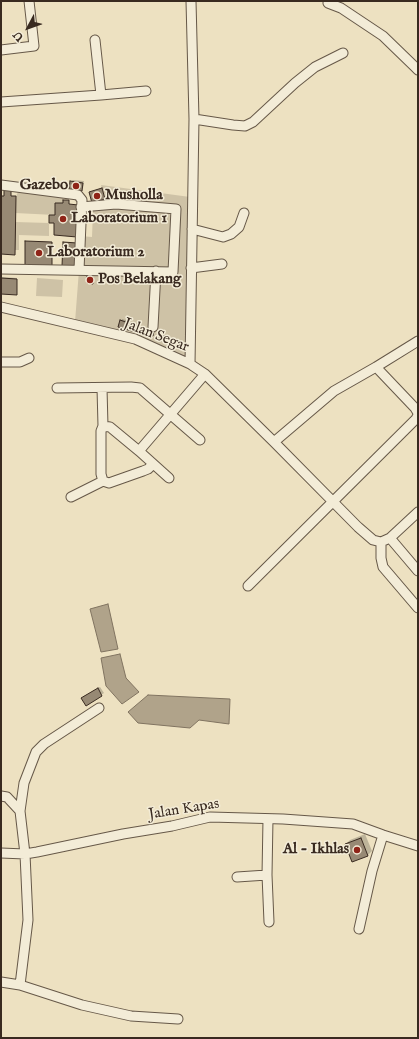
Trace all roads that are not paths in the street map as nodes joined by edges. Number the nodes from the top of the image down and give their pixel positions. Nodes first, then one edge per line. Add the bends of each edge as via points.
1 (29, 1) edge
2 (192, 1) edge
3 (328, 3) dead end
4 (95, 40) dead end
5 (1, 50) edge
6 (343, 53) dead end
7 (418, 70) edge
8 (146, 91) dead end
9 (102, 95) junction
10 (1, 102) edge
11 (194, 119) junction
12 (1, 185) edge
13 (81, 207) junction
14 (244, 213) dead end
15 (192, 230) junction
16 (222, 264) dead end
17 (191, 268) junction
18 (1, 269) edge
19 (79, 270) junction
20 (156, 271) junction
21 (1, 307) edge
22 (153, 327) dead end
23 (418, 341) edge
24 (29, 358) dead end
25 (1, 362) edge
26 (190, 364) junction
27 (376, 367) junction
28 (205, 374) junction
29 (57, 388) dead end
30 (102, 388) junction
31 (418, 414) edge
32 (171, 415) junction
33 (103, 426) junction
34 (200, 440) dead end
35 (275, 443) junction
36 (139, 451) junction
37 (152, 464) junction
38 (169, 478) dead end
39 (103, 481) junction
40 (71, 497) dead end
41 (333, 502) junction
42 (418, 512) edge
43 (386, 540) junction
44 (418, 571) edge
45 (248, 586) dead end
46 (418, 608) edge
47 (99, 708) dead end
48 (1, 796) edge
49 (20, 811) junction
50 (268, 819) junction
51 (383, 835) junction
52 (418, 846) edge
53 (1, 852) edge
54 (25, 854) junction
55 (267, 875) junction
56 (237, 877) dead end
57 (269, 922) dead end
58 (359, 929) dead end
59 (1, 982) edge
60 (20, 985) junction
61 (178, 1019) dead end

1 - 5 street via 34,46
2 - 11 street
3 - 7 street via 341,8 383,36
4 - 9 street
6 - 11 street via 315,66 253,122 245,126
8 - 9 street
9 - 10 street
11 - 15 street
12 - 13 street via 78,195 82,200
13 - 19 street
13 - 20 street via 116,204 176,209 173,272
14 - 15 street via 239,227 223,238
15 - 17 street
16 - 17 street
17 - 26 street
18 - 19 street
19 - 20 street
20 - 22 street
21 - 26 street, Jalan Segar via 135,340
23 - 27 street
24 - 25 street via 20,362
26 - 28 street, Jalan Segar
27 - 31 street
27 - 35 street via 334,391
28 - 32 street
28 - 35 street, Jalan Segar
29 - 30 street
30 - 32 street via 140,388
30 - 33 street
31 - 41 street via 416,419
32 - 34 street
32 - 36 street
33 - 36 street via 110,427
33 - 39 street
35 - 41 street, Jalan Segar
36 - 37 street
37 - 38 street
37 - 39 street via 144,471 110,483
39 - 40 street
41 - 43 street, Jalan Segar via 373,540
41 - 45 street
42 - 43 street
43 - 44 street, Jalan Segar
43 - 46 street via 381,558 383,567
47 - 49 street via 36,752 24,783
48 - 49 street via 7,797
49 - 54 street
50 - 51 street, Jalan Kapas via 353,824
50 - 54 street, Jalan Kapas via 210,817
50 - 55 street
51 - 52 street, Jalan Kapas
51 - 58 street
53 - 54 street, Jalan Kapas
54 - 60 street via 28,920
55 - 56 street
55 - 57 street
59 - 60 street
60 - 61 street via 82,1005 131,1016

